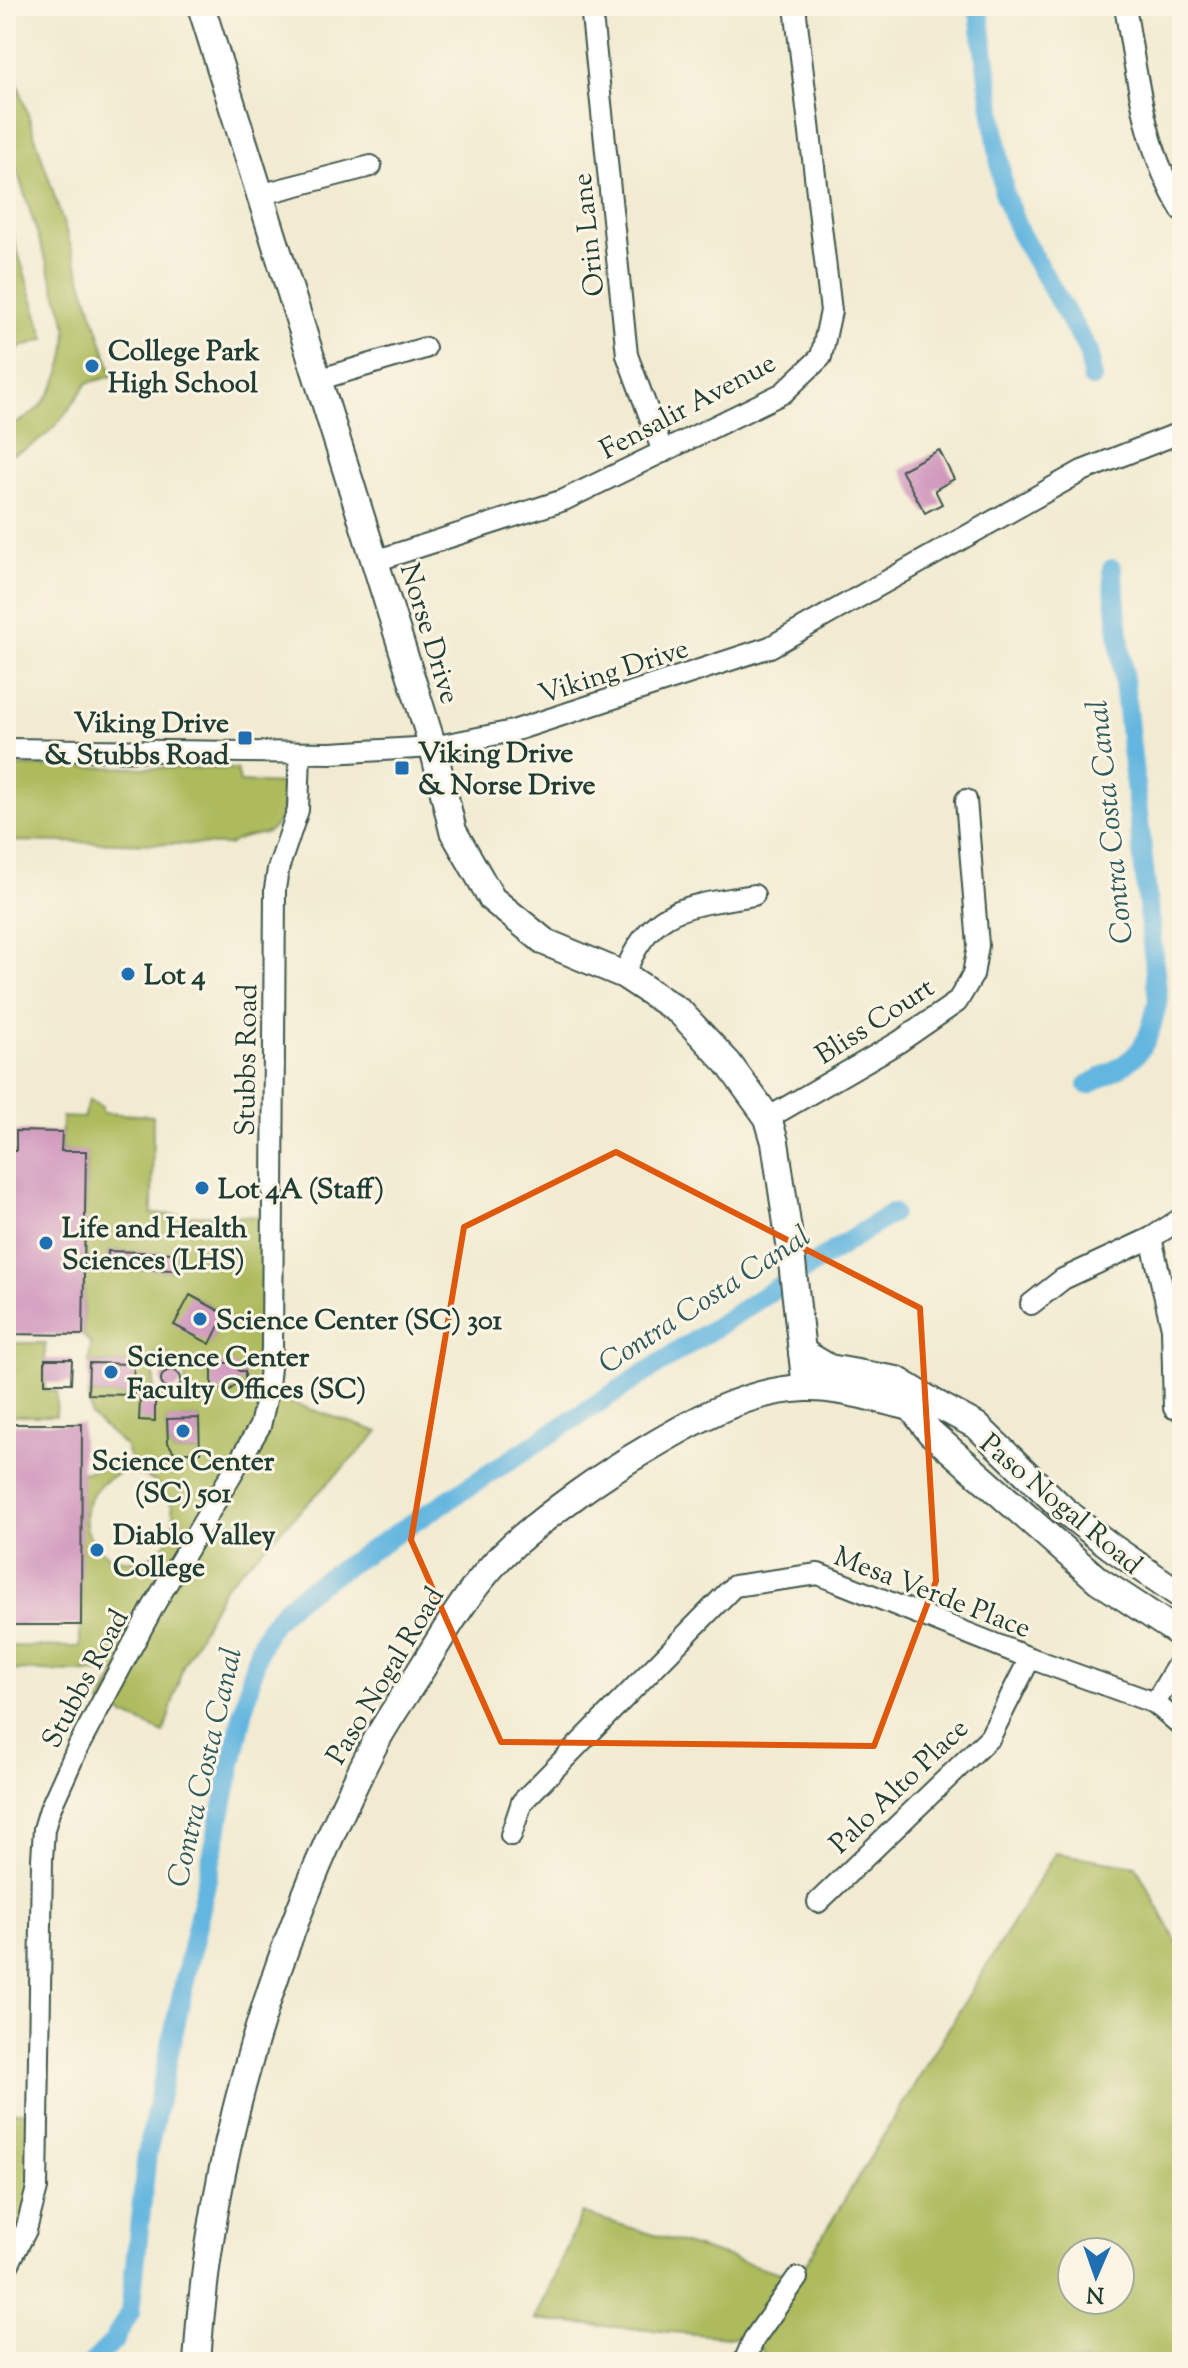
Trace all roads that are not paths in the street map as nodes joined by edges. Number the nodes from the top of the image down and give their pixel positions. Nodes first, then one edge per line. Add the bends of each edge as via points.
1 (201, 6) edge
2 (591, 6) edge
3 (795, 6) edge
4 (1125, 6) edge
5 (371, 166) dead end
6 (259, 195) junction
7 (1182, 211) edge
8 (425, 348) dead end
9 (317, 380) junction
10 (1182, 432) edge
11 (663, 452) junction
12 (375, 561) junction
13 (433, 747) junction
14 (6, 749) edge
15 (300, 753) junction
16 (966, 800) dead end
17 (754, 895) dead end
18 (624, 975) junction
19 (768, 1118) junction
20 (1182, 1218) edge
21 (1151, 1238) junction
22 (1031, 1304) dead end
23 (802, 1352) junction
24 (806, 1388) junction
25 (938, 1405) junction
26 (911, 1407) junction
27 (1174, 1408) dead end
28 (1182, 1596) edge
29 (1182, 1635) edge
30 (1182, 1657) edge
31 (1030, 1658) junction
32 (1155, 1703) junction
33 (1182, 1726) edge
34 (511, 1835) dead end
35 (818, 1902) dead end
36 (6, 2269) edge
37 (797, 2278) dead end
38 (199, 2321) junction
39 (182, 2362) edge
40 (197, 2362) edge
41 (744, 2362) edge

1 - 6 street, Norse Drive
2 - 11 street, Orin Lane via 627,355
3 - 11 street, Fensalir Avenue via 831,311 821,357 783,393
4 - 7 street via 1143,117
5 - 6 street
6 - 9 street, Norse Drive
8 - 9 street
9 - 12 street, Norse Drive
10 - 13 street, Viking Drive via 1082,471 770,647 513,731
11 - 12 street, Fensalir Avenue via 564,500
12 - 13 street, Norse Drive
13 - 15 street, Viking Drive
13 - 18 street, Norse Drive via 453,831 492,899 545,942
14 - 15 street, Viking Drive
15 - 36 street, Stubbs Road via 298,810 275,889 272,1349 267,1395 260,1426 153,1607 78,1747 44,1829 37,2188 26,2230
16 - 19 street, Bliss Court via 978,945 973,975 957,1002
17 - 18 street via 684,907 652,925
18 - 19 street, Norse Drive via 680,1012 728,1063
19 - 23 street, Norse Drive
20 - 21 street
21 - 22 street via 1063,1279
21 - 27 street via 1172,1328
23 - 24 street, Norse Drive
23 - 25 street via 829,1368 897,1380
24 - 26 street, Paso Nogal Road
24 - 38 street, Paso Nogal Road via 754,1396 706,1414 619,1465 513,1545 466,1598 374,1744 304,1895 251,2048
25 - 26 street, Paso Nogal Road
25 - 28 street, Paso Nogal Road via 977,1426 1065,1511
26 - 29 street, Paso Nogal Road via 930,1432 1098,1580
30 - 32 street
31 - 32 street, Mesa Verde Place
31 - 34 street, Mesa Verde Place via 818,1574 734,1586 522,1802
31 - 35 street, Palo Alto Place via 990,1737
32 - 33 street
37 - 41 street
38 - 39 street, Paso Nogal Road
38 - 40 street, Paso Nogal Road

